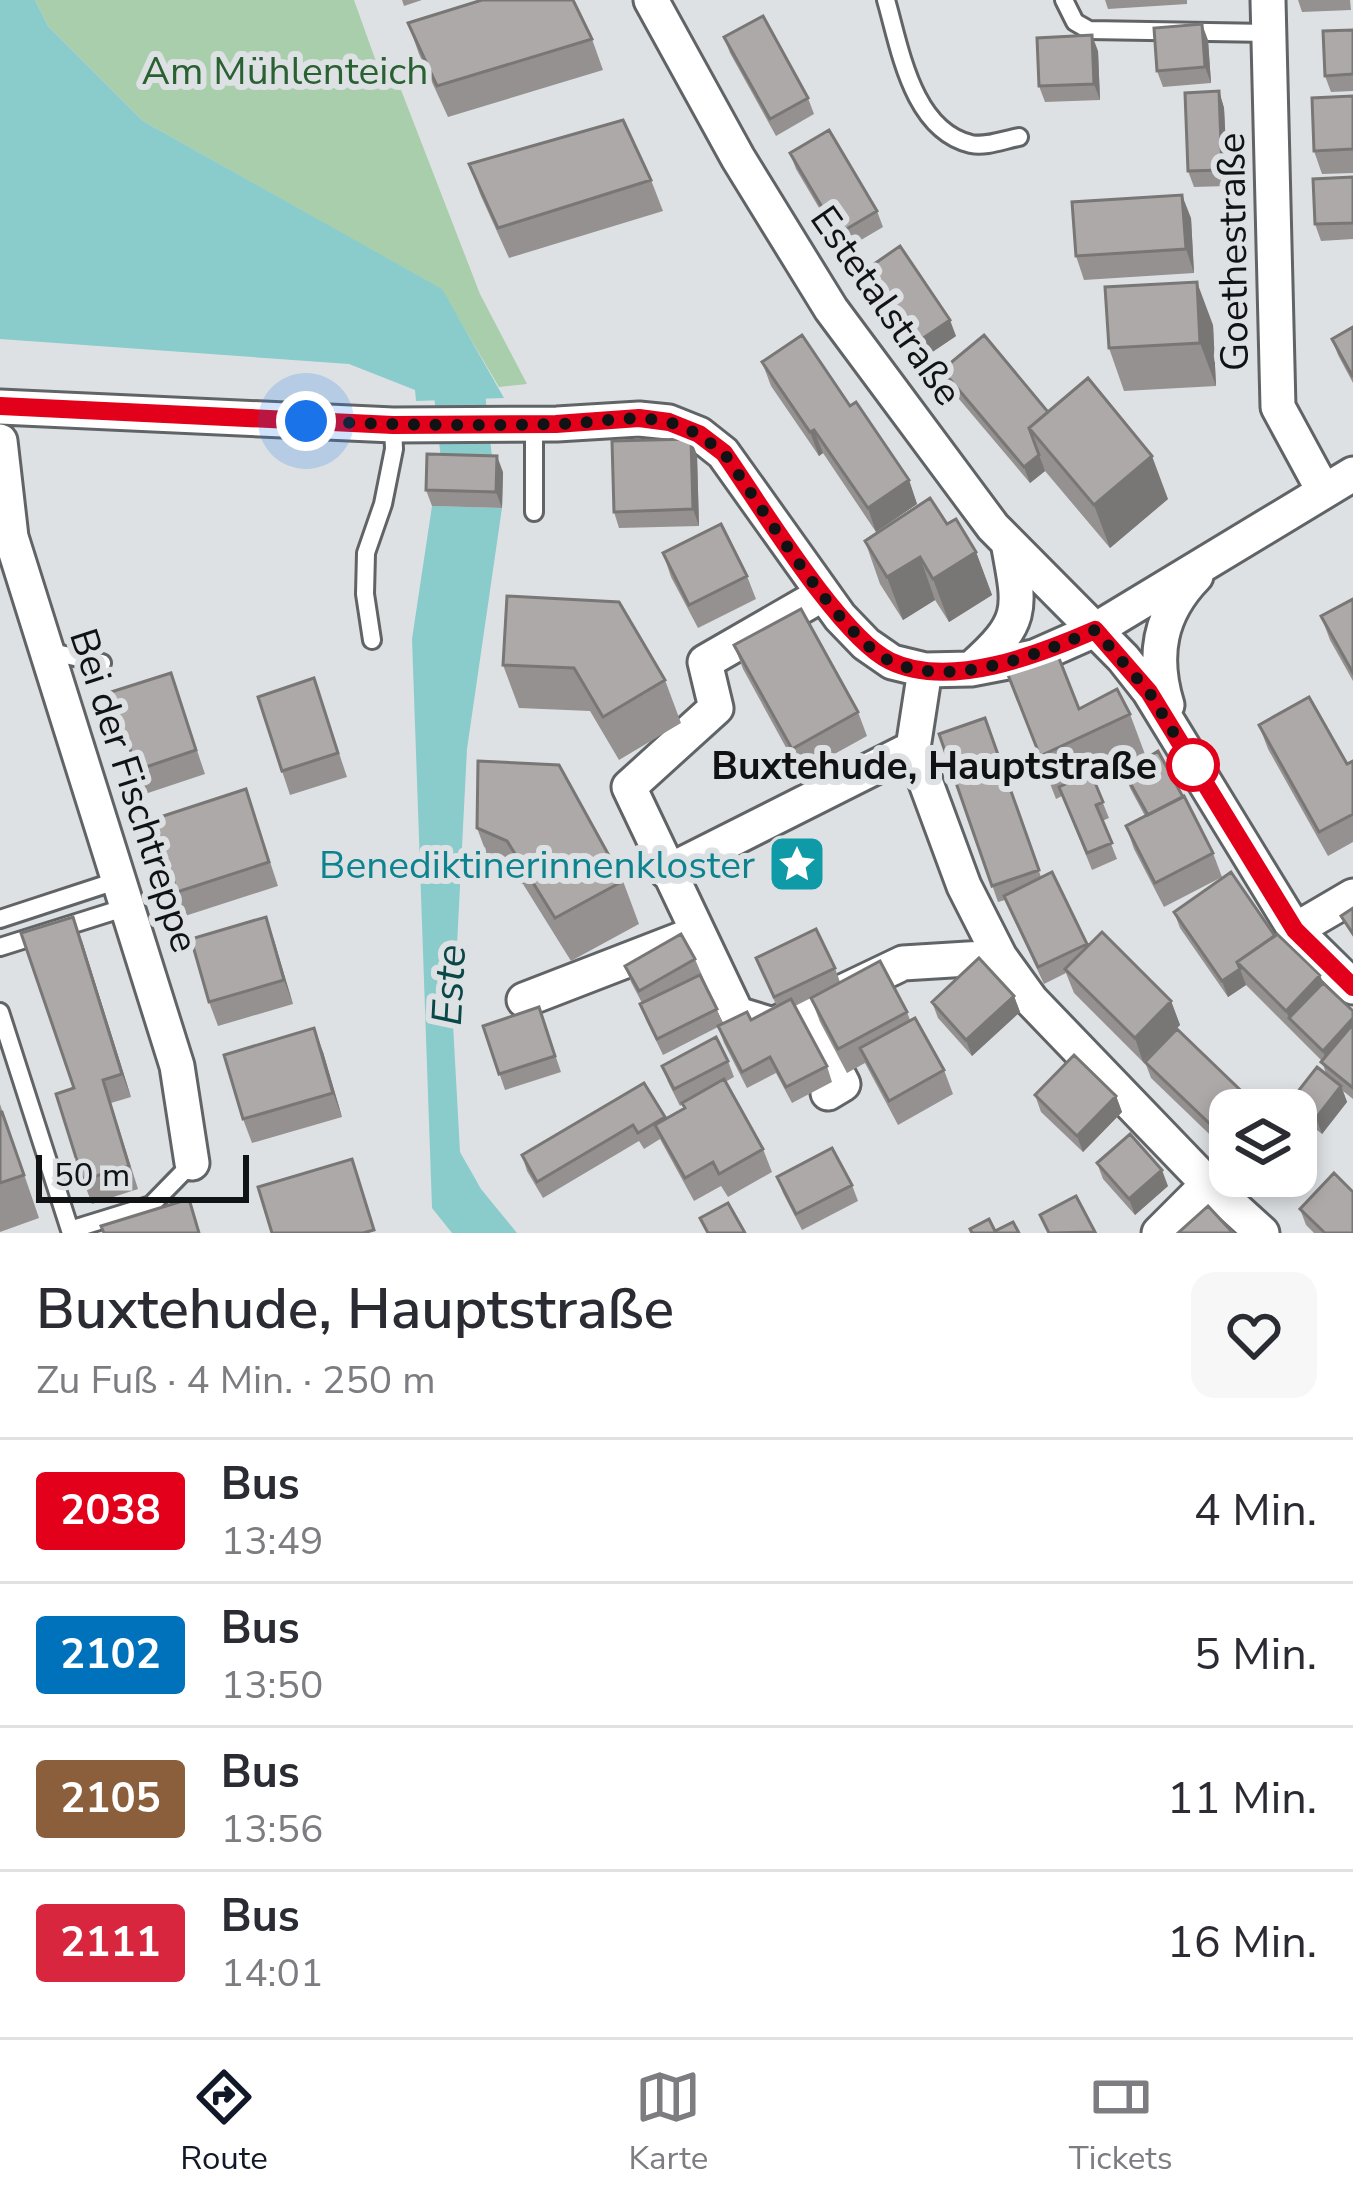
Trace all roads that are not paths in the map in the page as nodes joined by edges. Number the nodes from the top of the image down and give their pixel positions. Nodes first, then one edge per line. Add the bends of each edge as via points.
1 (651, 0) edge
2 (886, 0) edge
3 (1064, 0) edge
4 (1269, 16) edge
5 (1018, 136) dead end
6 (0, 406) edge
7 (520, 423) junction
8 (406, 425) junction
9 (0, 441) edge
10 (1353, 474) edge
11 (1323, 490) junction
12 (535, 512) dead end
13 (1009, 542) junction
14 (1216, 556) junction
15 (823, 594) junction
16 (1095, 630) junction
17 (372, 640) dead end
18 (46, 651) junction
19 (102, 663) dead end
20 (971, 669) junction
21 (926, 670) junction
22 (1175, 735) junction
23 (913, 748) junction
24 (667, 872) junction
25 (123, 893) junction
26 (1353, 896) edge
27 (0, 919) edge
28 (1295, 930) junction
29 (699, 932) junction
30 (0, 946) edge
31 (1000, 957) junction
32 (1353, 987) edge
33 (524, 1000) dead end
34 (805, 1011) junction
35 (0, 1012) edge
36 (828, 1093) dead end
37 (192, 1163) joint
38 (1208, 1184) junction
39 (1159, 1233) edge
40 (1262, 1233) edge

1 - 13 street, Estetalstraße via 831,309
2 - 5 lane via 928,114 969,143
3 - 4 lane via 1089,30
4 - 11 street, Goethestraße via 1278,407
6 - 8 street
7 - 8 street
7 - 12 lane
7 - 15 street via 639,418 699,434 724,453
8 - 17 lane via 366,554
9 - 18 street, Bei der Fischtreppe via 11,537
10 - 11 street
11 - 14 street
13 - 16 street, Estetalstraße
13 - 20 street via 1018,605 1006,638
14 - 16 street
14 - 22 street via 1173,605 1157,649
15 - 21 street via 866,644 892,662
15 - 24 street via 705,662 716,708 629,787
16 - 20 street via 1034,657
16 - 22 street, Estetalstraße
18 - 19 lane
18 - 25 street, Bei der Fischtreppe
20 - 21 street
21 - 23 street
22 - 28 street
23 - 24 street
23 - 31 street
24 - 29 street
25 - 27 lane
25 - 30 lane
25 - 37 street, Bei der Fischtreppe via 182,1080
26 - 28 street
28 - 32 street
29 - 33 street
29 - 34 street via 736,1013 772,1025
31 - 34 street via 903,964
31 - 38 street via 1031,1000
34 - 36 street via 843,1084
35 - 37 lane via 70,1230 151,1205
38 - 39 street
38 - 40 street

